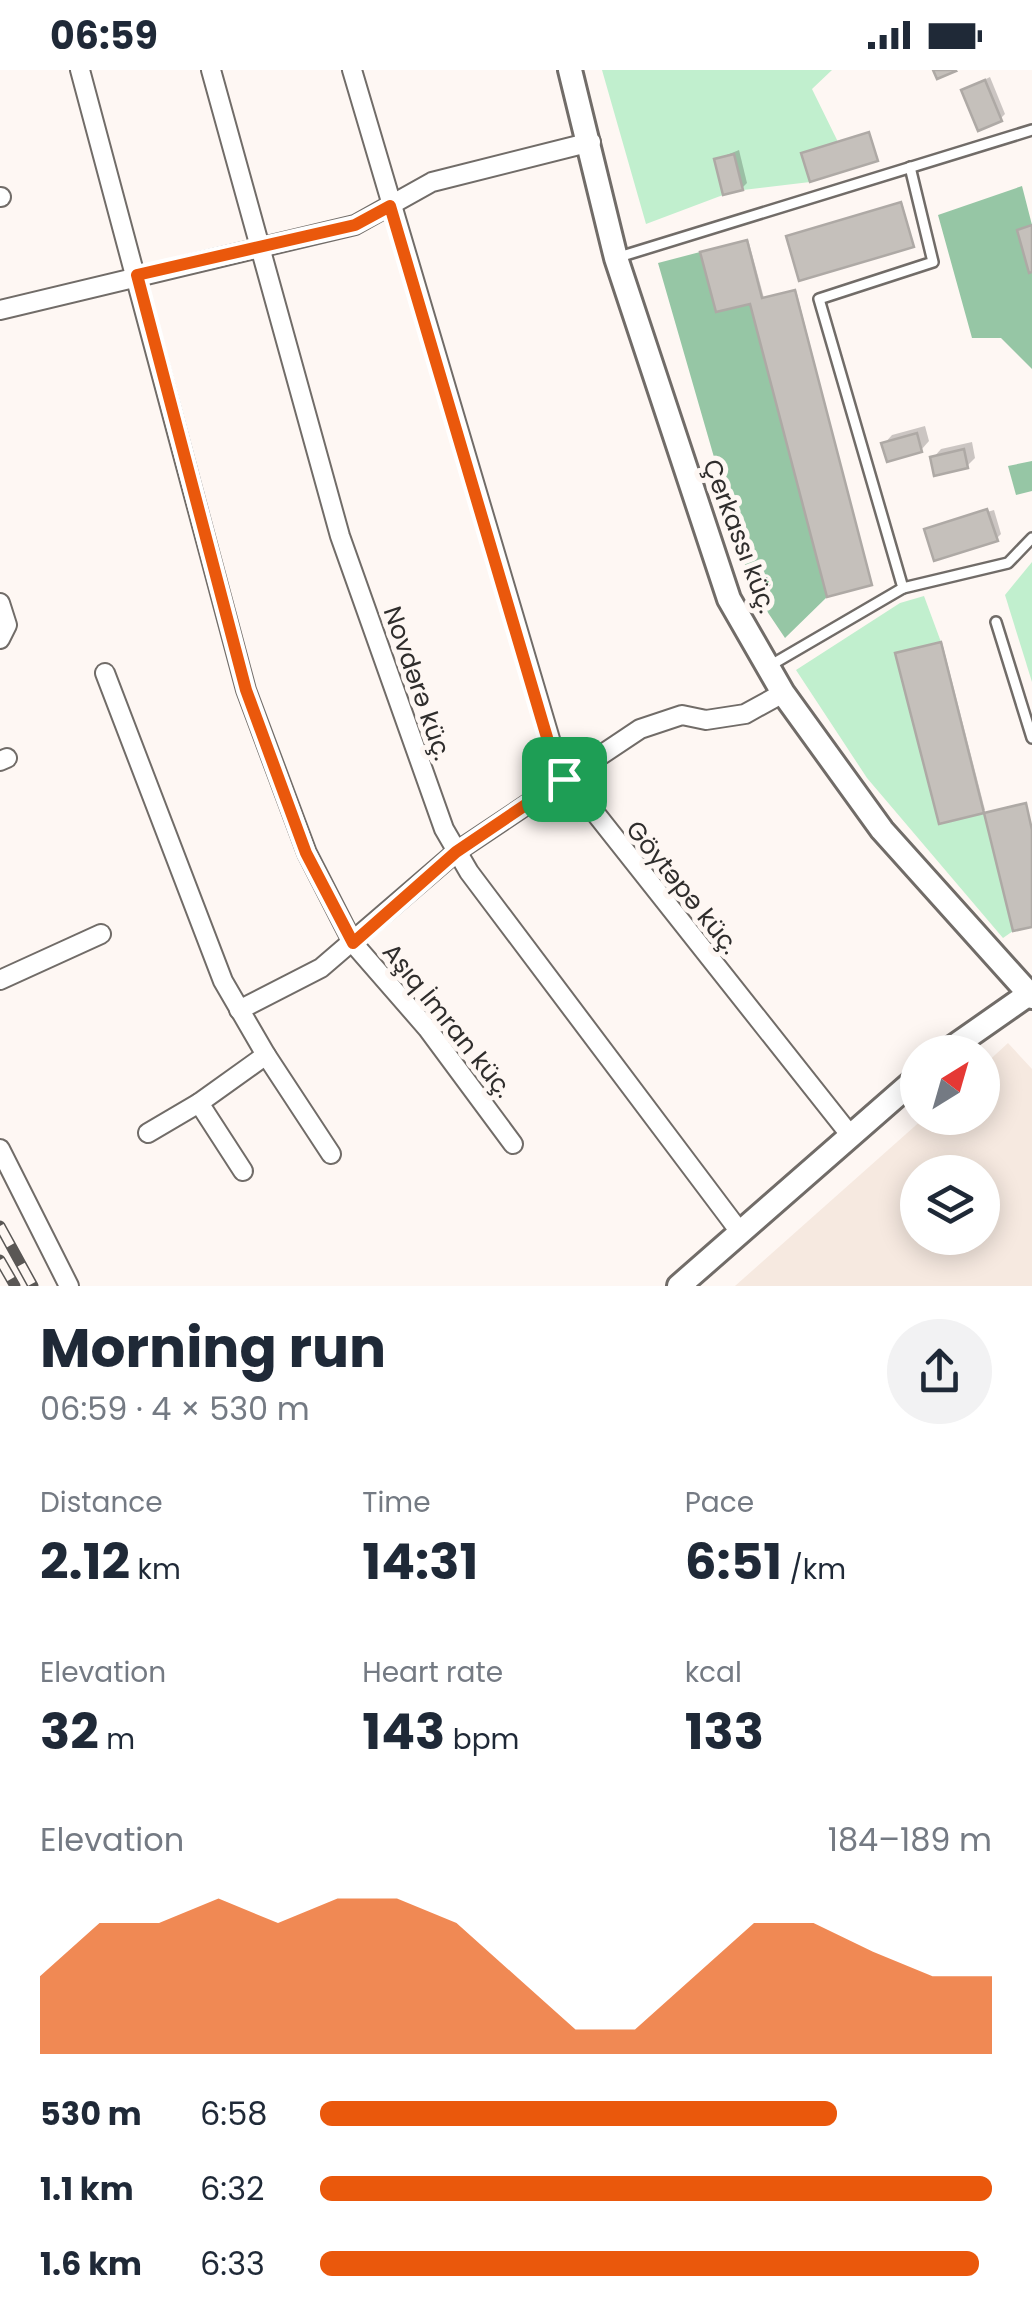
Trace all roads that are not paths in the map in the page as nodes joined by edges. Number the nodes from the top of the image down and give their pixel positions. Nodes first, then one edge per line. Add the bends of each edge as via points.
1 (80, 70) edge
2 (211, 70) edge
3 (352, 70) edge
4 (570, 70) edge
5 (1032, 130) edge
6 (591, 142) junction
7 (910, 167) junction
8 (390, 206) junction
9 (262, 248) junction
10 (616, 258) junction
11 (137, 275) junction
12 (0, 310) edge
13 (1032, 538) edge
14 (903, 588) junction
15 (0, 603) edge
16 (996, 622) dead end
17 (0, 639) edge
18 (767, 667) junction
19 (105, 673) dead end
20 (783, 693) junction
21 (1032, 738) edge
22 (564, 779) junction
23 (456, 852) junction
24 (101, 934) dead end
25 (353, 943) junction
26 (0, 980) edge
27 (1031, 995) edge
28 (238, 1010) junction
29 (971, 1035) edge
30 (266, 1055) junction
31 (900, 1094) edge
32 (199, 1103) junction
33 (148, 1132) dead end
34 (851, 1136) junction
35 (514, 1144) dead end
36 (0, 1149) edge
37 (331, 1154) dead end
38 (244, 1171) dead end
39 (740, 1232) junction
40 (709, 1260) junction
41 (68, 1286) edge
42 (666, 1286) edge
43 (678, 1286) edge
44 (691, 1286) edge

1 - 11 street, Aşıq İmran küç.
2 - 9 street, Novdərə küç.
3 - 8 street, Göytəpə küç.
4 - 6 street, Çerkassı küç.
5 - 7 lane
6 - 8 street via 432,182
6 - 10 street, Çerkassı küç.
7 - 10 lane
7 - 14 lane via 932,262 818,298
8 - 9 street via 355,225
8 - 22 street, Göytəpə küç.
9 - 11 street
9 - 23 street, Novdərə küç. via 340,536
10 - 18 street, Çerkassı küç. via 719,572
11 - 12 street
11 - 25 street, Aşıq İmran küç. via 246,690 306,853
13 - 14 lane via 1008,564
14 - 18 lane
15 - 17 street via 7,624
16 - 21 lane
18 - 20 street, Çerkassı küç.
19 - 28 street
20 - 22 street via 723,719 667,718
20 - 27 street, Çerkassı küç. via 882,830
22 - 23 street
22 - 34 street, Göytəpə küç.
23 - 25 street
23 - 39 street, Novdərə küç.
24 - 26 street
25 - 28 street via 321,968
25 - 35 street, Aşıq İmran küç.
27 - 29 street
28 - 30 street
30 - 32 street
30 - 37 street
31 - 34 street
32 - 33 street
32 - 38 street
34 - 39 street
36 - 41 street
39 - 40 street
40 - 42 street
40 - 43 street
40 - 44 street

